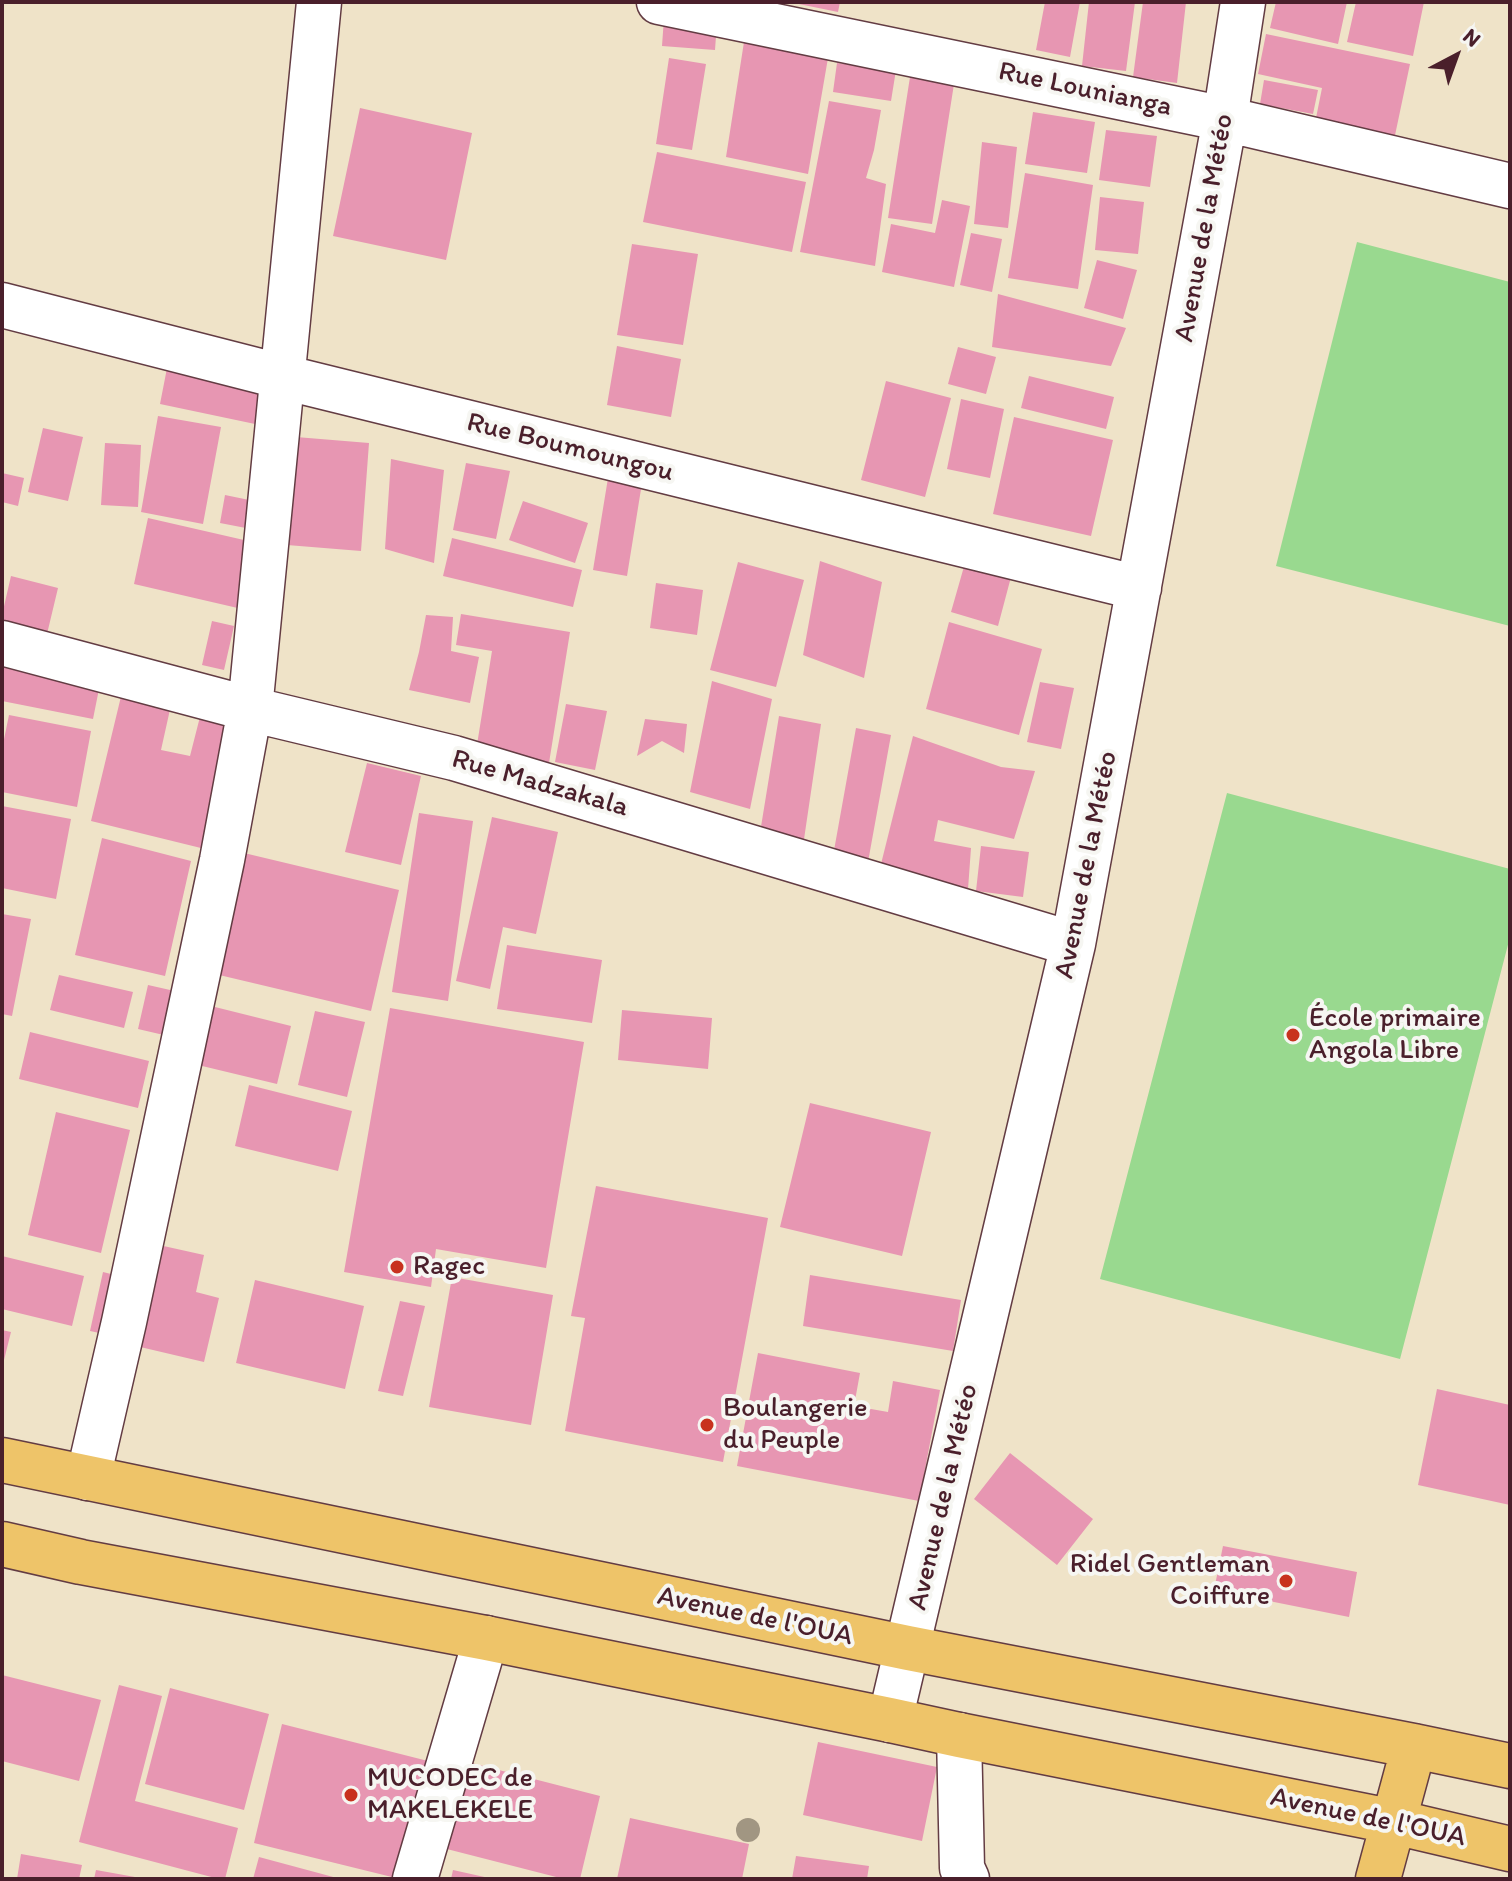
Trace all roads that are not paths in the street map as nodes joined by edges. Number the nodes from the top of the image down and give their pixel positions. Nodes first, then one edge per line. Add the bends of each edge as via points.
1 (319, 2) edge
2 (659, 2) edge
3 (1243, 2) edge
4 (1225, 119) junction
5 (1510, 186) edge
6 (2, 305) edge
7 (283, 377) junction
8 (1139, 588) junction
9 (2, 643) edge
10 (250, 709) junction
11 (1073, 944) junction
12 (2, 1460) edge
13 (88, 1478) junction
14 (2, 1544) edge
15 (486, 1638) junction
16 (908, 1648) junction
17 (890, 1720) junction
18 (959, 1735) junction
19 (1414, 1746) junction
20 (1510, 1766) edge
21 (1395, 1822) junction
22 (1510, 1849) edge
23 (415, 1879) edge
24 (967, 1879) edge
25 (1378, 1879) edge

1 - 7 street
2 - 4 street, Rue Lounianga
3 - 4 street, Avenue de la Météo
4 - 5 street, Rue Lounianga
4 - 8 street, Avenue de la Météo
6 - 7 street, Rue Boumoungou
7 - 8 street, Rue Boumoungou
7 - 10 street
8 - 11 street, Avenue de la Météo
9 - 10 street, Rue Madzakala
10 - 11 street, Rue Madzakala via 454,758
10 - 13 street
11 - 16 street, Avenue de la Météo
12 - 13 main road, Avenue de l'OUA
13 - 16 main road, Avenue de l'OUA
14 - 15 main road, Avenue de l'OUA
15 - 17 main road, Avenue de l'OUA
15 - 23 street
16 - 17 street, Avenue de la Météo
16 - 19 main road, Avenue de l'OUA
17 - 18 main road, Avenue de l'OUA
18 - 21 main road, Avenue de l'OUA
18 - 24 street via 962,1868
19 - 20 main road, Avenue de l'OUA
19 - 21 main road
21 - 22 main road, Avenue de l'OUA
21 - 25 main road

